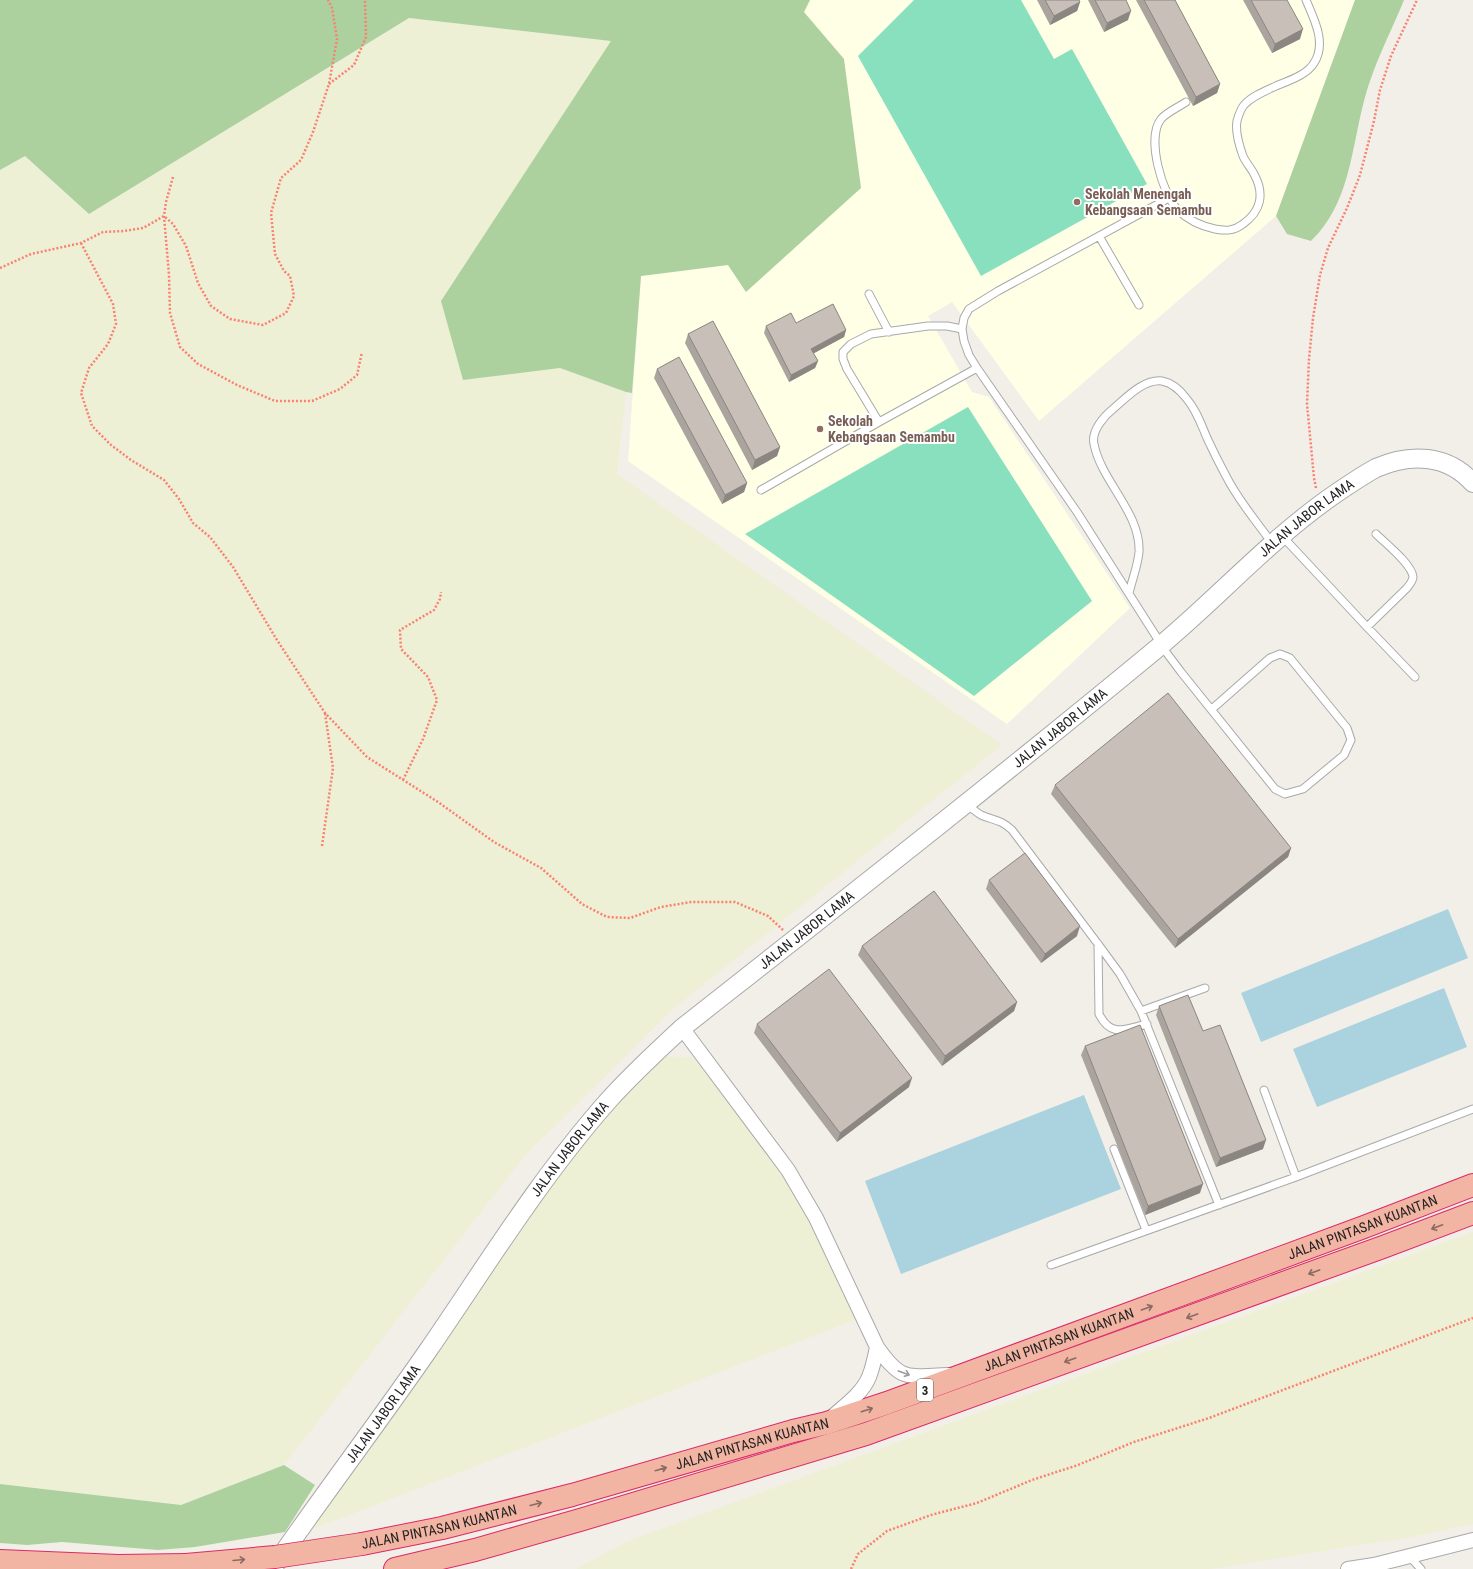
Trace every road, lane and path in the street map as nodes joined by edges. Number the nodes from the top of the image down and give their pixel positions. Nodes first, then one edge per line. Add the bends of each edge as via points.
1 (328, 0) edge
2 (366, 0) edge
3 (1306, 0) edge
4 (1417, 0) edge
5 (329, 84) junction
6 (1186, 102) dead end
7 (172, 177) dead end
8 (1169, 198) junction
9 (164, 216) junction
10 (1099, 236) junction
11 (81, 242) junction
12 (0, 268) edge
13 (869, 294) dead end
14 (1139, 305) dead end
15 (962, 329) junction
16 (890, 332) junction
17 (362, 352) dead end
18 (977, 368) junction
19 (878, 422) junction
20 (1473, 482) edge
21 (761, 490) dead end
22 (1320, 504) junction
23 (1376, 534) dead end
24 (1277, 540) junction
25 (442, 592) dead end
26 (1129, 593) junction
27 (1367, 627) junction
28 (1162, 644) junction
29 (1415, 677) dead end
30 (1212, 709) junction
31 (325, 713) junction
32 (403, 780) junction
33 (965, 804) junction
34 (322, 846) dead end
35 (794, 940) junction
36 (1098, 944) junction
37 (1205, 988) dead end
38 (1141, 1011) junction
39 (1146, 1024) junction
40 (682, 1028) junction
41 (1264, 1090) dead end
42 (1473, 1109) edge
43 (1114, 1150) dead end
44 (1296, 1177) junction
45 (1473, 1185) edge
46 (1219, 1204) junction
47 (1473, 1214) edge
48 (1146, 1230) junction
49 (1051, 1265) dead end
50 (1473, 1318) edge
51 (877, 1347) junction
52 (968, 1374) junction
53 (827, 1423) junction
54 (1473, 1540) edge
55 (1409, 1556) junction
56 (0, 1561) edge
57 (272, 1569) edge
58 (395, 1569) edge
59 (851, 1569) edge
60 (1348, 1569) edge
61 (1421, 1569) edge

1 - 5 path via 332,8 337,39
2 - 5 path via 366,37 354,65
3 - 8 lane via 1320,37 1319,52 1314,64 1290,80 1262,92 1239,111 1236,126 1238,140 1243,157 1261,192 1255,213 1232,231 1223,231 1191,220 1177,209
4 - 22 path via 1391,56 1380,90 1360,175 1328,248 1320,276 1313,318 1307,404 1314,478
5 - 9 path via 301,160 281,178 271,213 275,254 284,271 290,276 294,296 286,313 263,325 230,319 211,306 198,283 186,246 173,224
6 - 8 lane via 1161,120 1155,134 1158,168
7 - 9 path
8 - 10 lane
9 - 11 path via 143,228 103,232
9 - 17 path via 170,312 180,347 198,364 237,385 275,401 312,401 340,389 357,375
10 - 14 lane
10 - 15 lane via 969,309
11 - 12 path via 31,254
11 - 31 path via 113,304 116,324 108,344 89,368 81,393 92,426 111,446 164,480 193,522 210,537 233,566
13 - 16 lane
15 - 16 lane via 928,326
15 - 18 lane via 964,341
16 - 19 lane via 871,334 851,344 843,352 842,358
18 - 19 lane
18 - 26 lane via 1077,512
19 - 21 lane
20 - 22 street, JALAN JABOR LAMA via 1458,469 1434,460 1416,458 1377,468
22 - 24 street, JALAN JABOR LAMA
23 - 27 lane via 1409,567 1413,576 1396,599
24 - 26 lane via 1241,502 1187,398 1175,386 1163,381 1151,382 1136,390 1107,414 1096,428 1093,442 1097,456 1135,526 1139,553
24 - 27 lane
24 - 28 street, JALAN JABOR LAMA
25 - 32 path via 434,610 400,630 401,649 428,677 437,700 423,739
26 - 28 lane
27 - 29 lane
28 - 30 lane via 1181,672
28 - 33 street, JALAN JABOR LAMA
30 - 30 lane via 1270,658 1280,654 1290,658 1347,728 1351,740 1344,755 1303,789 1285,794 1275,789
31 - 32 path via 367,757
31 - 34 path via 333,768
32 - 35 path via 494,842 541,868 582,904 607,917 630,918 661,907 691,902 735,902 768,916
33 - 35 street, JALAN JABOR LAMA
33 - 36 lane via 981,815 1006,824 1012,830
35 - 40 street, JALAN JABOR LAMA
36 - 38 lane via 1120,974
36 - 39 lane via 1099,1014 1104,1024 1120,1030
37 - 38 lane
38 - 39 lane
39 - 46 lane
40 - 51 street via 788,1170 816,1218
40 - 57 street, JALAN JABOR LAMA via 606,1103 544,1181 400,1392
41 - 44 lane
42 - 44 lane
43 - 48 lane
44 - 46 lane
52 -> 45 highway, JALAN PINTASAN KUANTAN / 3
46 - 48 lane
47 -> 58 highway, JALAN PINTASAN KUANTAN / 3 via 866,1434 580,1520 475,1550
48 - 49 lane
50 - 59 path via 977,1502 887,1530 858,1554
51 -> 52 street via 890,1365 903,1374
51 - 53 street via 869,1379
53 -> 52 highway, JALAN PINTASAN KUANTAN / 3
56 -> 53 highway, JALAN PINTASAN KUANTAN / 3, bridge via 118,1566 186,1565 276,1557 362,1544 442,1528 565,1497 793,1430
54 - 55 street
55 - 60 street
55 - 61 lane

